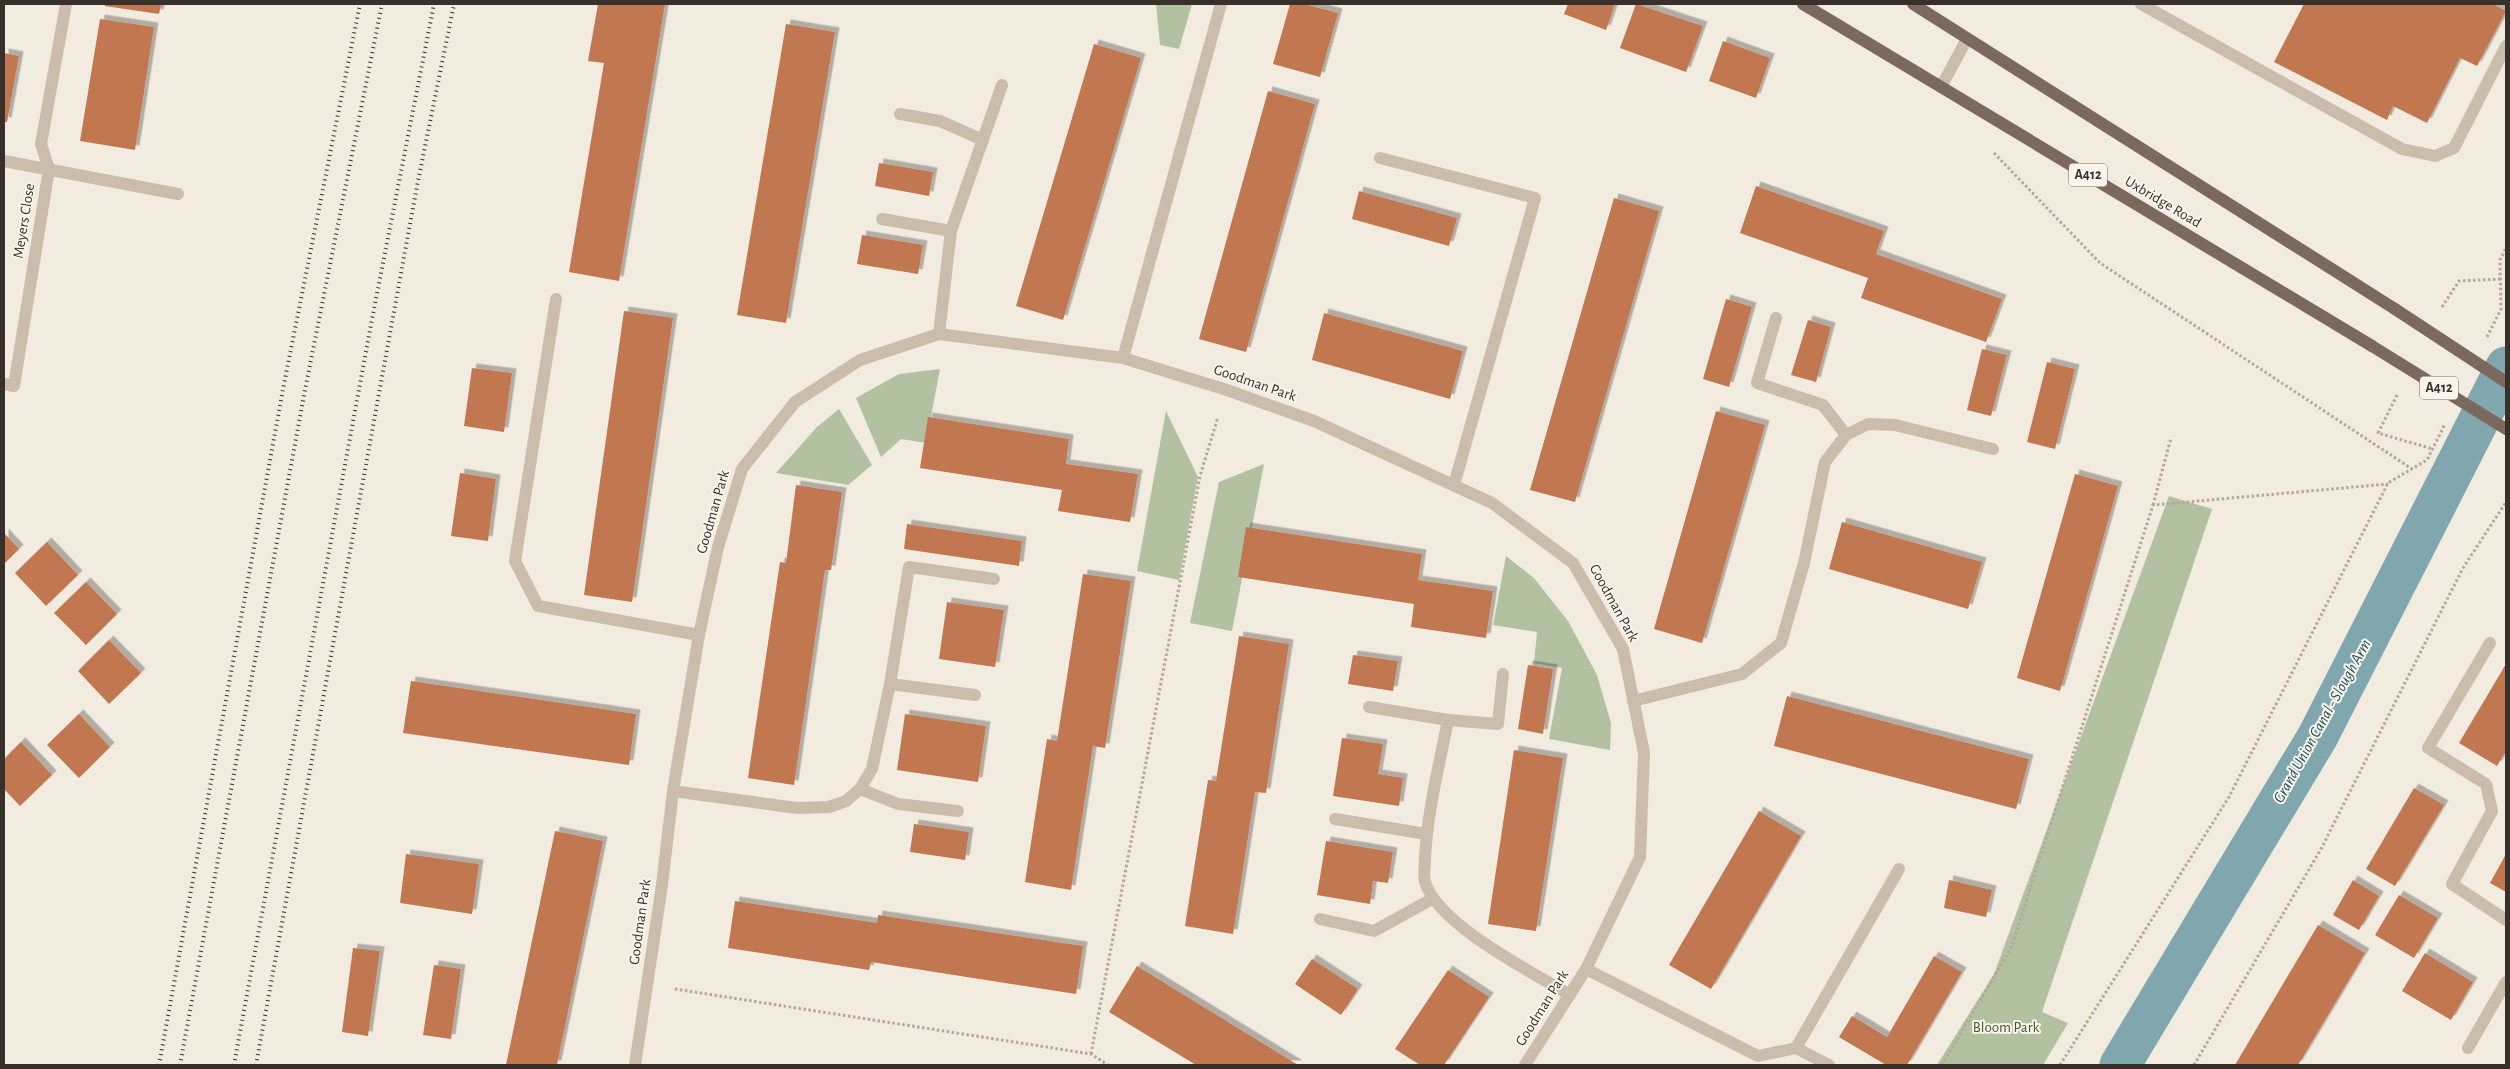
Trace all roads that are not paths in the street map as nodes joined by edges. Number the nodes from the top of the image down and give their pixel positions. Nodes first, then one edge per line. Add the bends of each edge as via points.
1 (66, 4) edge
2 (1221, 4) edge
3 (1803, 4) edge
4 (1913, 4) edge
5 (2141, 4) edge
6 (1968, 38) junction
7 (2506, 46) edge
8 (1002, 85) dead end
9 (1941, 87) junction
10 (900, 114) dead end
11 (983, 140) junction
12 (1380, 158) dead end
13 (4, 161) edge
14 (49, 169) junction
15 (178, 194) dead end
16 (882, 219) dead end
17 (951, 231) junction
18 (556, 298) dead end
19 (1776, 318) dead end
20 (940, 334) junction
21 (1123, 358) junction
22 (2506, 382) edge
23 (4, 384) edge
24 (2506, 429) edge
25 (1846, 435) junction
26 (1993, 450) dead end
27 (1454, 485) junction
28 (994, 579) dead end
29 (699, 635) junction
30 (2490, 643) dead end
31 (1504, 674) dead end
32 (890, 684) junction
33 (975, 695) dead end
34 (1633, 701) junction
35 (1369, 707) dead end
36 (1448, 720) junction
37 (860, 789) junction
38 (672, 791) junction
39 (958, 811) dead end
40 (1335, 819) dead end
41 (1426, 834) junction
42 (1899, 869) dead end
43 (1432, 899) junction
44 (1320, 919) dead end
45 (2506, 920) edge
46 (1586, 968) junction
47 (2506, 982) edge
48 (1570, 995) junction
49 (1796, 1048) junction
50 (2468, 1048) dead end
51 (635, 1065) edge
52 (1525, 1065) edge
53 (1830, 1065) edge

1 - 14 street, Meyers Close via 41,144
2 - 21 street
3 - 9 main road, Uxbridge Road / A412
4 - 6 main road, A412
5 - 7 street via 2402,149 2435,156 2454,148
6 - 9 street
6 - 22 main road, A412, bridge
8 - 11 street
9 - 24 main road, Uxbridge Road / A412, bridge
10 - 11 street via 940,120
11 - 17 street
12 - 27 street via 1535,198
13 - 14 street, Meyers Close
14 - 15 street, Meyers Close
14 - 23 street, Meyers Close via 14,386
16 - 17 street
17 - 20 street
18 - 29 street via 515,560 538,606
19 - 25 street via 1757,383 1823,405
20 - 21 street, Goodman Park
20 - 29 street, Goodman Park via 860,360 795,402 742,469 718,547
21 - 27 street, Goodman Park via 1314,421
25 - 26 street via 1868,424 1895,425
25 - 34 street via 1825,462 1804,563 1781,643 1742,674
27 - 34 street, Goodman Park via 1492,503 1573,563 1623,649
28 - 32 street via 909,567
29 - 38 street, Goodman Park
30 - 45 street via 2428,748 2486,784 2492,811 2452,884
31 - 36 street via 1498,724
32 - 33 street
32 - 37 street via 872,769
34 - 46 street, Goodman Park via 1644,753 1640,857
35 - 36 street
36 - 41 street
37 - 38 street via 829,807 797,808
37 - 39 street via 898,804
38 - 51 street, Goodman Park via 662,885
40 - 41 street
41 - 43 street via 1424,880
42 - 49 street
43 - 44 street via 1374,931
43 - 48 street via 1445,914 1484,942
46 - 48 street, Goodman Park
46 - 49 street via 1758,1056
47 - 50 street
48 - 52 street, Goodman Park
49 - 53 street

